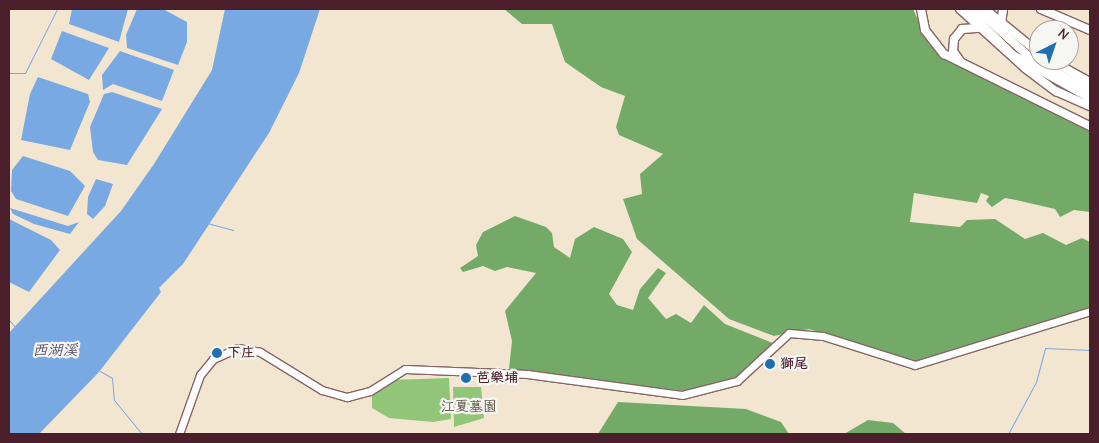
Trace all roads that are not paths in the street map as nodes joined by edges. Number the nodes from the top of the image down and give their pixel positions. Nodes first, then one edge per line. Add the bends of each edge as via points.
1 (921, 9) edge
2 (960, 9) edge
3 (966, 9) edge
4 (976, 9) edge
5 (985, 9) edge
6 (1003, 9) edge
7 (1041, 9) edge
8 (1051, 9) edge
9 (1001, 24) junction
10 (978, 28) junction
11 (1090, 30) edge
12 (1029, 46) edge
13 (961, 63) junction
14 (1068, 70) edge
15 (1090, 82) edge
16 (1090, 90) edge
17 (1090, 98) edge
18 (1090, 106) edge
19 (1090, 126) edge
20 (1090, 311) edge
21 (179, 434) edge

1 - 13 main road via 934,45
2 - 10 main road
3 - 17 main road via 1013,54
4 - 16 main road via 1034,61
5 - 9 main road
6 - 9 main road
7 - 11 main road
8 - 11 main road
9 - 12 main road
10 - 13 main road via 962,29 954,39 953,51
10 - 18 main road via 1056,91
13 - 19 main road
14 - 15 main road
20 - 21 main road via 915,365 823,336 789,332 737,381 682,395 527,374 404,369 370,390 347,397 322,390 260,352 238,348 213,359 200,374

